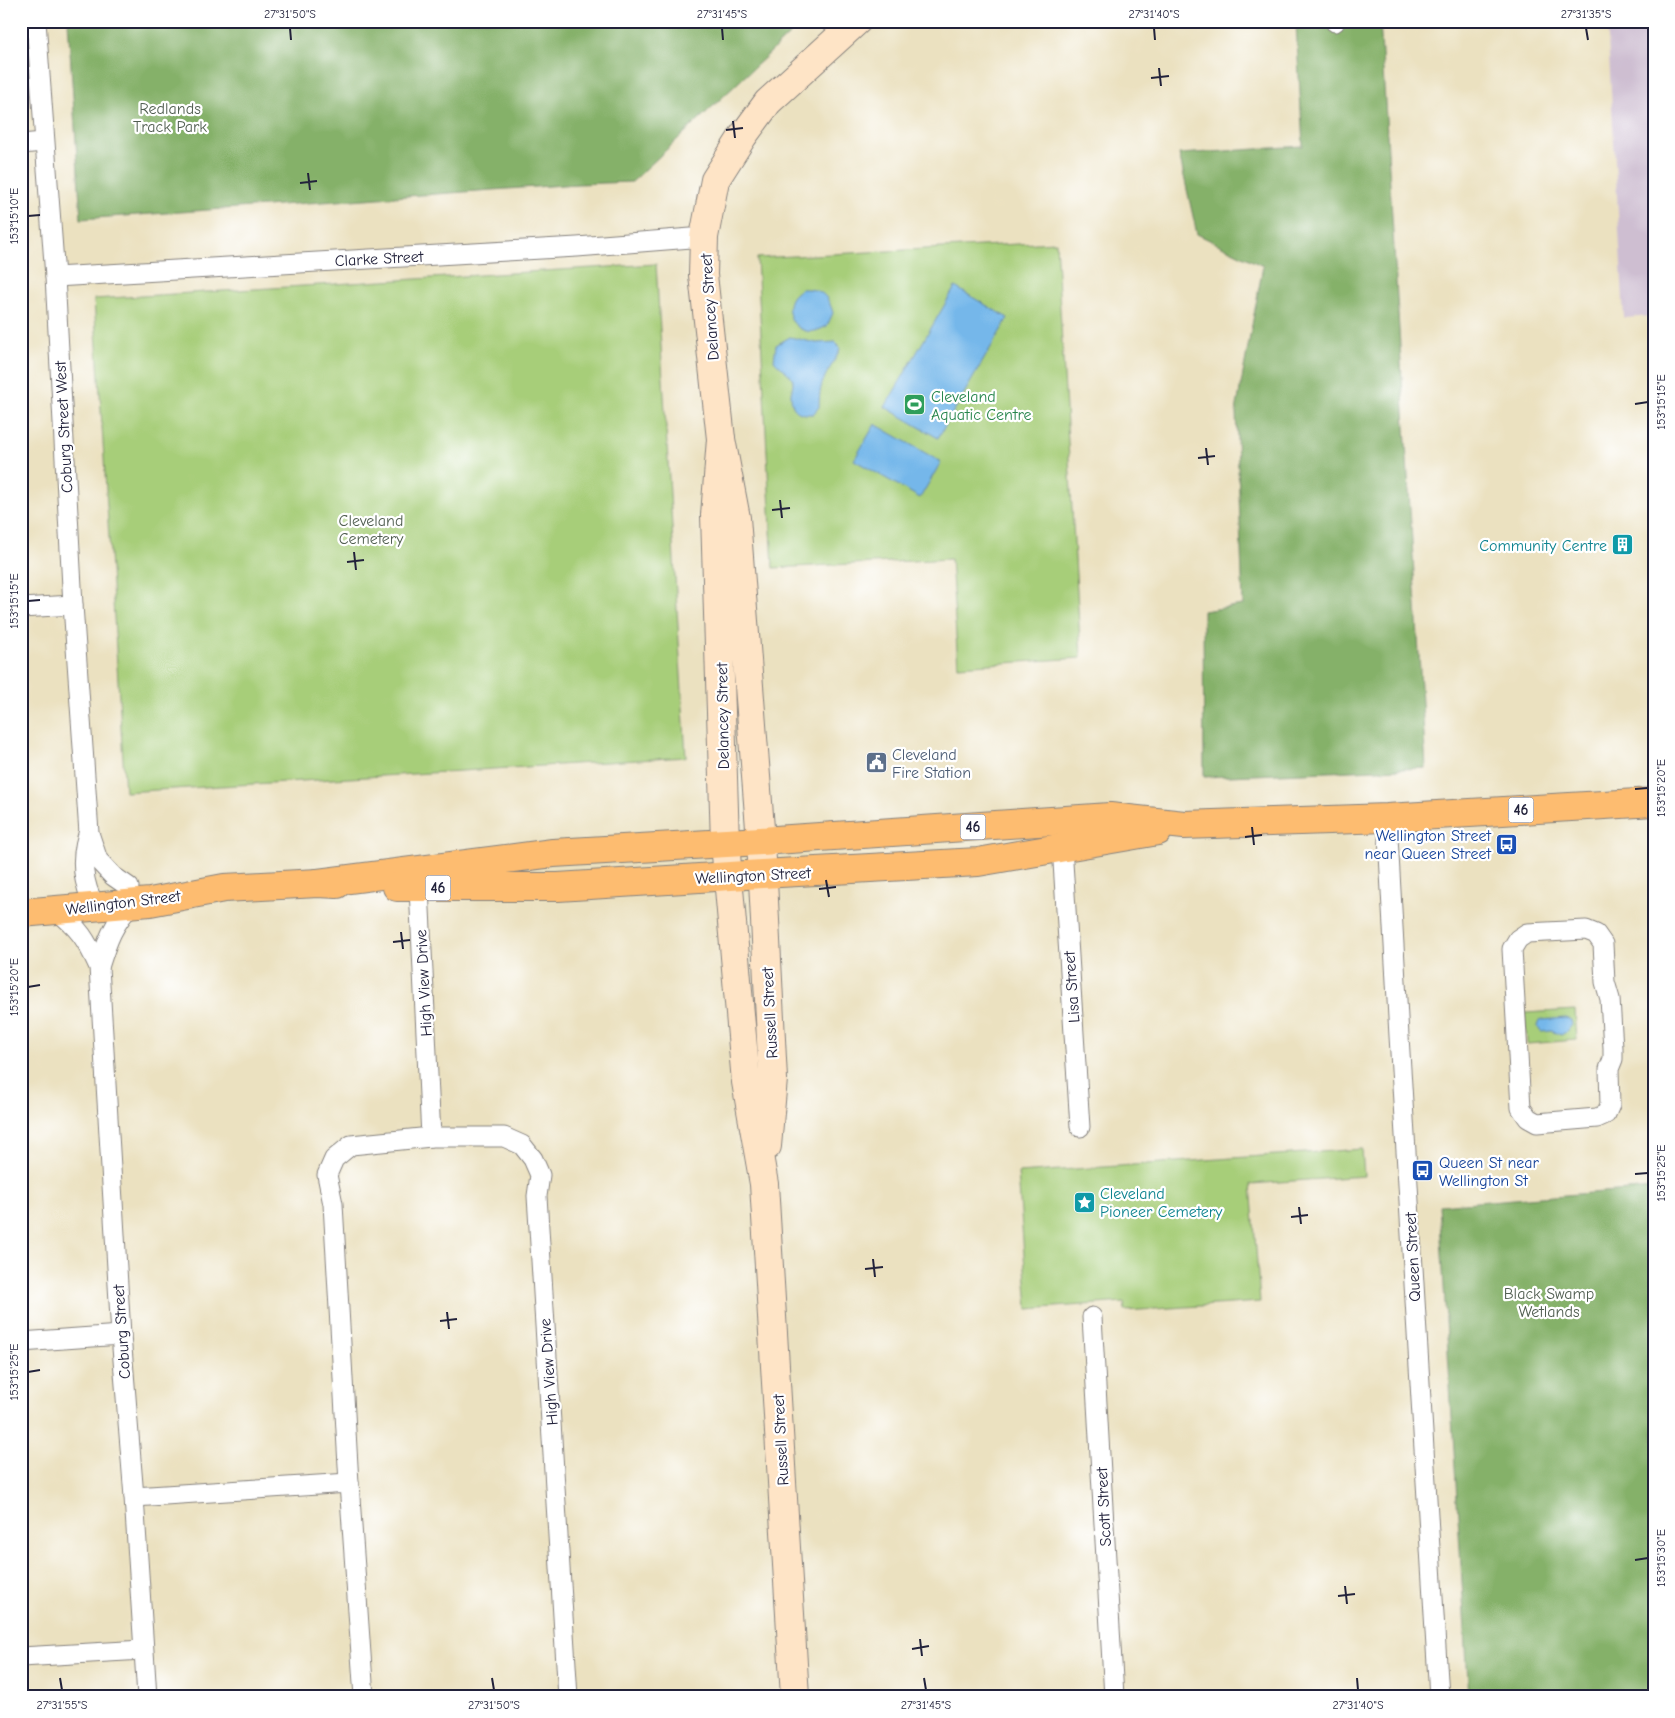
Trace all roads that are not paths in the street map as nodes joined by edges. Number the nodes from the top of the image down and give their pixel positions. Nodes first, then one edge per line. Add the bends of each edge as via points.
1 (36, 21) edge
2 (858, 21) edge
3 (44, 142) junction
4 (21, 144) edge
5 (704, 237) junction
6 (55, 277) junction
7 (721, 439) junction
8 (73, 605) junction
9 (21, 608) edge
10 (1654, 802) edge
11 (1388, 818) junction
12 (1184, 825) junction
13 (88, 833) junction
14 (761, 841) junction
15 (725, 843) junction
16 (1062, 847) junction
17 (762, 874) junction
18 (728, 876) junction
19 (318, 883) junction
20 (419, 888) junction
21 (131, 895) junction
22 (21, 897) edge
23 (91, 899) junction
24 (56, 910) junction
25 (21, 913) edge
26 (99, 968) junction
27 (1516, 1028) joint
28 (1080, 1127) dead end
29 (431, 1137) junction
30 (764, 1184) junction
31 (1092, 1317) dead end
32 (121, 1335) junction
33 (21, 1342) edge
34 (349, 1483) junction
35 (134, 1497) junction
36 (143, 1650) junction
37 (21, 1657) edge
38 (147, 1697) edge
39 (364, 1697) edge
40 (568, 1697) edge
41 (795, 1697) edge
42 (1114, 1697) edge
43 (1439, 1697) edge

1 - 3 street, Coburg Street West
2 - 5 main road, Delancey Street via 768,102 743,136 715,180
3 - 4 street
3 - 6 street, Coburg Street West
5 - 6 street, Clarke Street
5 - 7 main road, Delancey Street via 703,275
6 - 8 street, Coburg Street West
7 - 14 main road, Delancey Street via 736,518
7 - 15 main road, Delancey Street via 715,515
8 - 9 street
8 - 13 street, Coburg Street West
10 - 11 main road, Wellington Street / 46
11 - 12 main road, Wellington Street / 46
11 - 43 street, Queen Street
12 - 14 main road, Wellington Street / 46 via 1110,817
12 - 16 main road, Wellington Street / 46
13 - 21 street, Coburg Street West via 98,860
13 - 23 street, Coburg Street West via 83,850
14 - 15 main road, Wellington Street / 46
14 - 17 main road, Russell Street
15 - 18 main road, Russell Street
15 - 19 main road, Wellington Street / 46 via 553,853
16 - 17 main road, Wellington Street / 46 via 978,862
16 - 28 street, Lisa Street
17 - 18 main road, Wellington Street / 46
17 - 30 main road, Russell Street via 773,1079
18 - 20 main road, Wellington Street / 46 via 558,887
18 - 30 main road, Russell Street via 746,1082
19 - 20 main road, Wellington Street / 46
19 - 21 main road, Wellington Street / 46 via 224,888 150,902
20 - 29 street, High View Drive
21 - 23 main road, Wellington Street / 46
21 - 26 street, Coburg Street via 111,932
22 - 23 main road, Wellington Street / 46
23 - 24 main road, Wellington Street / 46
24 - 25 main road, Wellington Street / 46
24 - 26 street, Coburg Street via 81,933
26 - 32 street, Coburg Street
27 - 27 street via 1522,1108 1528,1118 1537,1123 1597,1118 1606,1114 1610,1105 1609,1069 1613,1048 1603,944 1596,934 1586,930 1527,933 1518,939 1512,949
29 - 34 street, High View Drive via 351,1145 334,1159 327,1175 333,1204
29 - 40 street, High View Drive via 504,1138 522,1146 540,1175 537,1196
30 - 41 main road, Russell Street
31 - 42 street, Scott Street
32 - 33 street
32 - 35 street, Coburg Street
34 - 35 street
34 - 39 street, High View Drive
35 - 36 street, Coburg Street
36 - 37 street
36 - 38 street, Coburg Street

